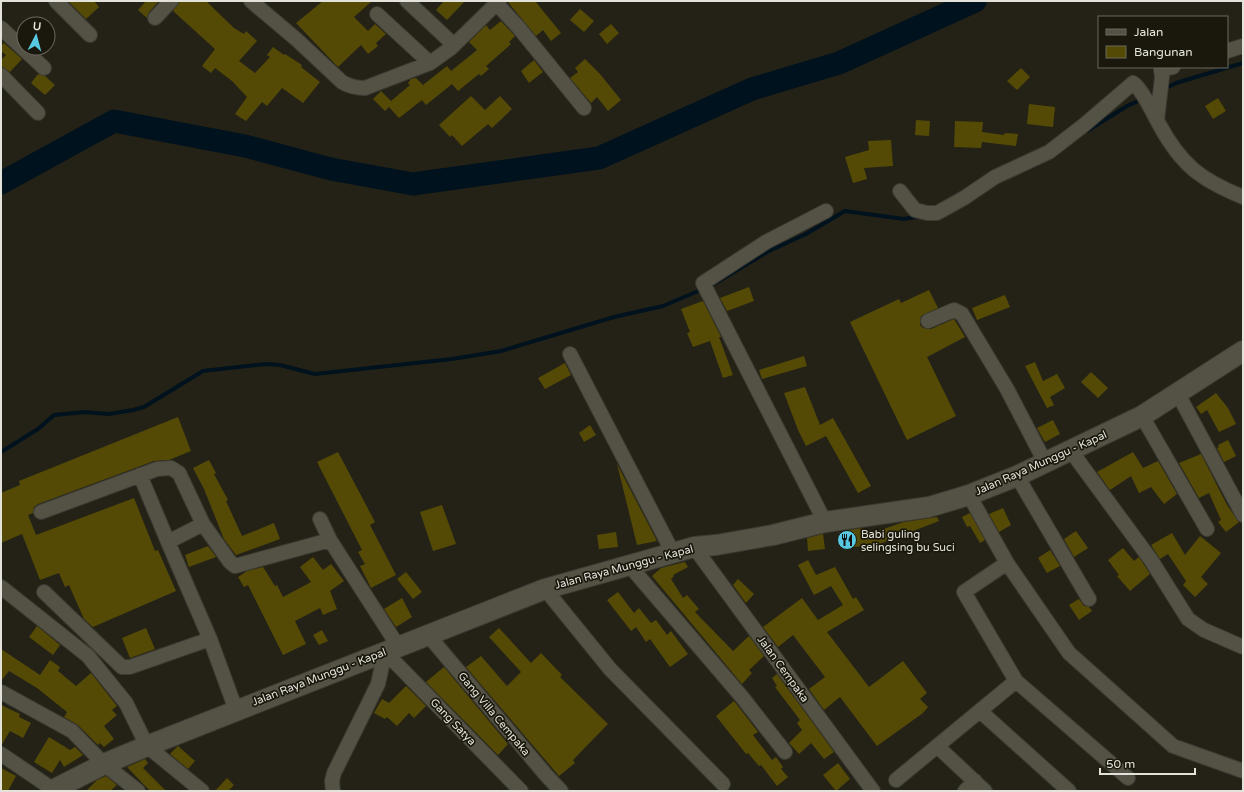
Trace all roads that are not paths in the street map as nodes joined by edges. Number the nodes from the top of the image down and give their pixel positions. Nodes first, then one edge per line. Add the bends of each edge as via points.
1 (56, 1) edge
2 (171, 1) edge
3 (251, 1) edge
4 (407, 1) edge
5 (498, 2) edge
6 (377, 14) dead end
7 (155, 18) dead end
8 (1, 28) edge
9 (90, 35) dead end
10 (454, 45) junction
11 (1243, 46) edge
12 (1228, 51) edge
13 (430, 63) junction
14 (44, 68) dead end
15 (1169, 68) edge
16 (1, 75) edge
17 (584, 108) dead end
18 (38, 113) dead end
19 (1154, 115) junction
20 (900, 191) dead end
21 (1243, 197) edge
22 (826, 211) dead end
23 (928, 321) dead end
24 (1243, 351) edge
25 (570, 354) dead end
26 (1178, 394) junction
27 (1142, 416) junction
28 (1071, 450) junction
29 (1045, 462) junction
30 (140, 475) junction
31 (1017, 476) junction
32 (969, 495) junction
33 (41, 512) dead end
34 (1243, 515) edge
35 (320, 519) dead end
36 (824, 522) junction
37 (203, 524) junction
38 (1207, 529) dead end
39 (330, 540) junction
40 (168, 542) junction
41 (694, 547) junction
42 (673, 553) junction
43 (1007, 563) junction
44 (628, 565) junction
45 (1, 587) edge
46 (545, 589) junction
47 (44, 592) dead end
48 (1089, 599) dead end
49 (428, 635) junction
50 (210, 638) junction
51 (1243, 647) edge
52 (392, 649) junction
53 (1016, 681) junction
54 (1, 692) edge
55 (236, 710) junction
56 (980, 710) junction
57 (147, 746) junction
58 (938, 746) junction
59 (784, 752) dead end
60 (1, 754) edge
61 (104, 764) junction
62 (1243, 771) edge
63 (1128, 778) dead end
64 (896, 780) dead end
65 (975, 781) junction
66 (723, 784) dead end
67 (52, 790) edge
68 (138, 791) edge
69 (202, 791) edge
70 (333, 791) edge
71 (522, 791) edge
72 (561, 791) edge
73 (873, 791) edge
74 (965, 791) edge
75 (985, 791) edge
76 (1069, 791) edge

1 - 9 street
2 - 7 street
3 - 13 street via 348,86 365,88
4 - 10 street
5 - 10 street
5 - 17 street
6 - 13 street
8 - 14 street
10 - 13 street
11 - 12 street
15 - 19 street via 1161,70 1161,95
16 - 18 street
19 - 20 street via 1134,83 1130,84 1049,152 994,177 937,213 915,210
19 - 21 street via 1173,147 1194,172
22 - 36 street via 766,242 703,283
23 - 29 street via 954,310 962,314 1007,389
24 - 26 street, Jalan Raya Munggu - Kapal
25 - 42 street
26 - 27 street, Jalan Raya Munggu - Kapal
26 - 34 street
27 - 28 street, Jalan Raya Munggu - Kapal
27 - 38 street
28 - 29 street, Jalan Raya Munggu - Kapal
28 - 51 street via 1151,560 1188,619 1204,630
29 - 31 street, Jalan Raya Munggu - Kapal
30 - 33 street
30 - 37 street via 163,468 175,470 184,481
30 - 40 street
31 - 32 street, Jalan Raya Munggu - Kapal
31 - 48 street
32 - 36 street, Jalan Raya Munggu - Kapal via 929,507
32 - 43 street
35 - 39 street, Gang Satya
36 - 41 street, Jalan Raya Munggu - Kapal via 773,535
37 - 39 street via 235,566
37 - 40 street
39 - 52 street, Gang Satya
40 - 50 street
41 - 42 street, Jalan Raya Munggu - Kapal
41 - 73 street, Jalan Cempaka
42 - 44 street, Jalan Raya Munggu - Kapal
43 - 53 street via 964,592
43 - 62 street via 1069,653 1173,746
44 - 46 street, Jalan Raya Munggu - Kapal
44 - 59 street via 742,697
45 - 57 street via 88,656 126,703
46 - 49 street, Jalan Raya Munggu - Kapal
46 - 66 street via 610,669
47 - 50 street via 122,667 130,667
49 - 52 street, Jalan Raya Munggu - Kapal
49 - 72 street, Gang Villa Cempaka
50 - 55 street
52 - 55 street, Jalan Raya Munggu - Kapal
52 - 70 street via 378,684 334,773
52 - 71 street, Gang Satya
53 - 56 street
53 - 63 street
54 - 61 street via 72,731
55 - 57 street, Jalan Raya Munggu - Kapal
56 - 58 street
56 - 76 street
57 - 61 street, Jalan Raya Munggu - Kapal
57 - 69 street
58 - 64 street
58 - 65 street
60 - 67 street
61 - 67 street, Jalan Raya Munggu - Kapal
61 - 68 street
65 - 74 street
65 - 75 street

